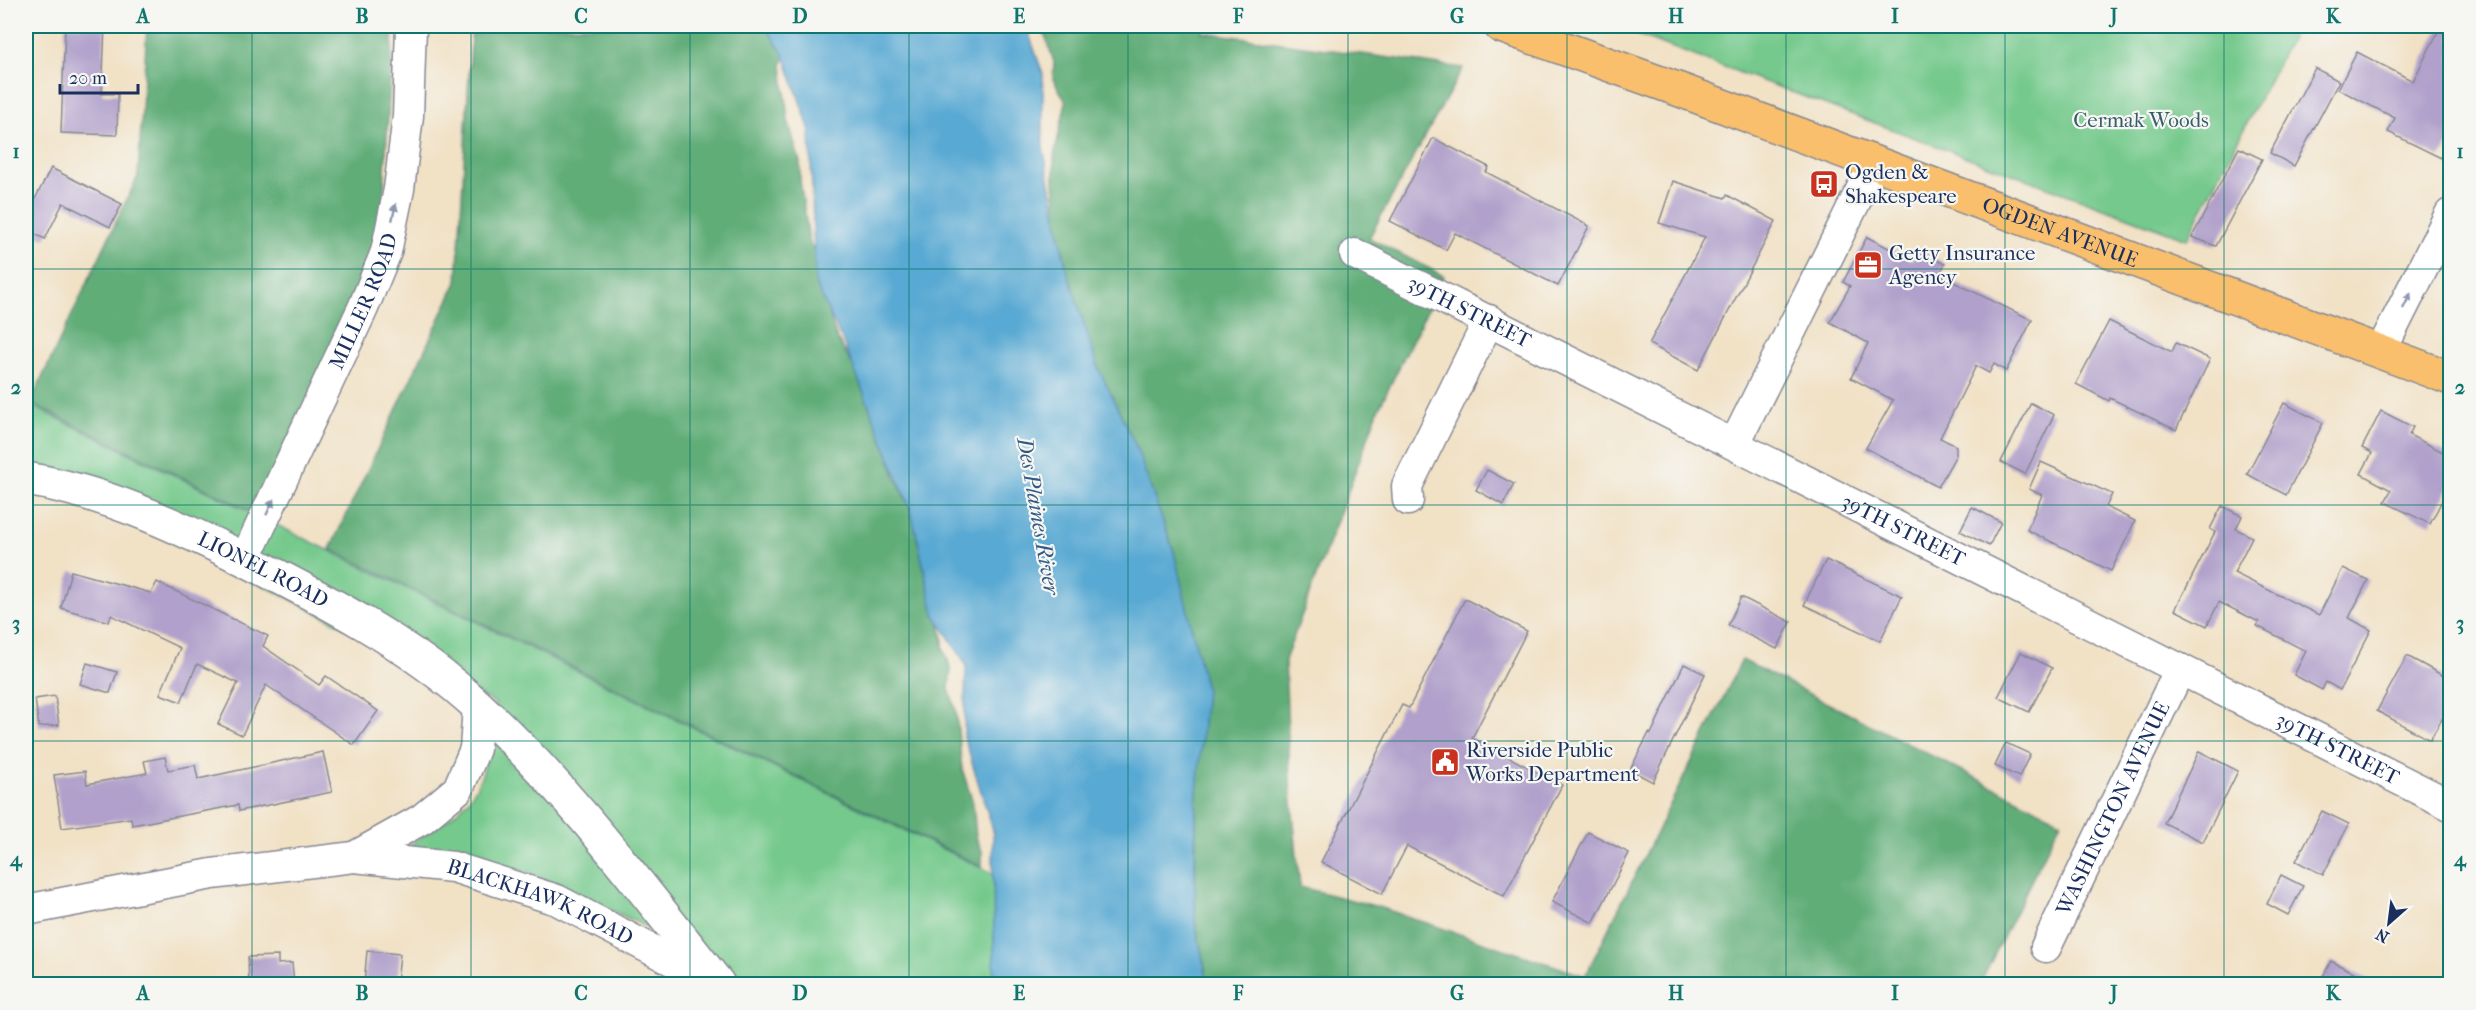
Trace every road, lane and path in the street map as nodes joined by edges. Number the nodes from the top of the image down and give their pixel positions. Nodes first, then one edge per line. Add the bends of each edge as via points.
1 (411, 26) edge
2 (1501, 26) edge
3 (1875, 162) junction
4 (2451, 214) edge
5 (1355, 254) dead end
6 (1489, 320) junction
7 (2380, 353) junction
8 (2451, 378) edge
9 (1736, 443) junction
10 (26, 479) edge
11 (1408, 500) dead end
12 (245, 559) junction
13 (2180, 669) junction
14 (478, 706) junction
15 (2451, 805) edge
16 (354, 857) junction
17 (26, 910) edge
18 (2046, 946) dead end
19 (717, 984) edge

12 -> 1 street, MILLER ROAD via 359,318 386,252 408,116
2 - 3 main road, OGDEN AVENUE
3 - 7 main road, OGDEN AVENUE
3 - 9 street
7 -> 4 street
5 - 6 street, 39TH STREET
6 - 9 street, 39TH STREET
6 - 11 street via 1407,486
7 - 8 main road, OGDEN AVENUE
9 - 13 street, 39TH STREET
10 - 12 street, LIONEL ROAD via 132,508
12 - 14 street, LIONEL ROAD via 345,612 425,664
13 - 15 street, 39TH STREET
13 - 18 street, WASHINGTON AVENUE
14 - 16 street, BLACKHAWK ROAD via 475,749 458,789 422,819
14 - 19 street, LIONEL ROAD via 567,795
16 - 17 street, BLACKHAWK ROAD via 212,874
16 - 19 street, BLACKHAWK ROAD via 453,867 557,900

